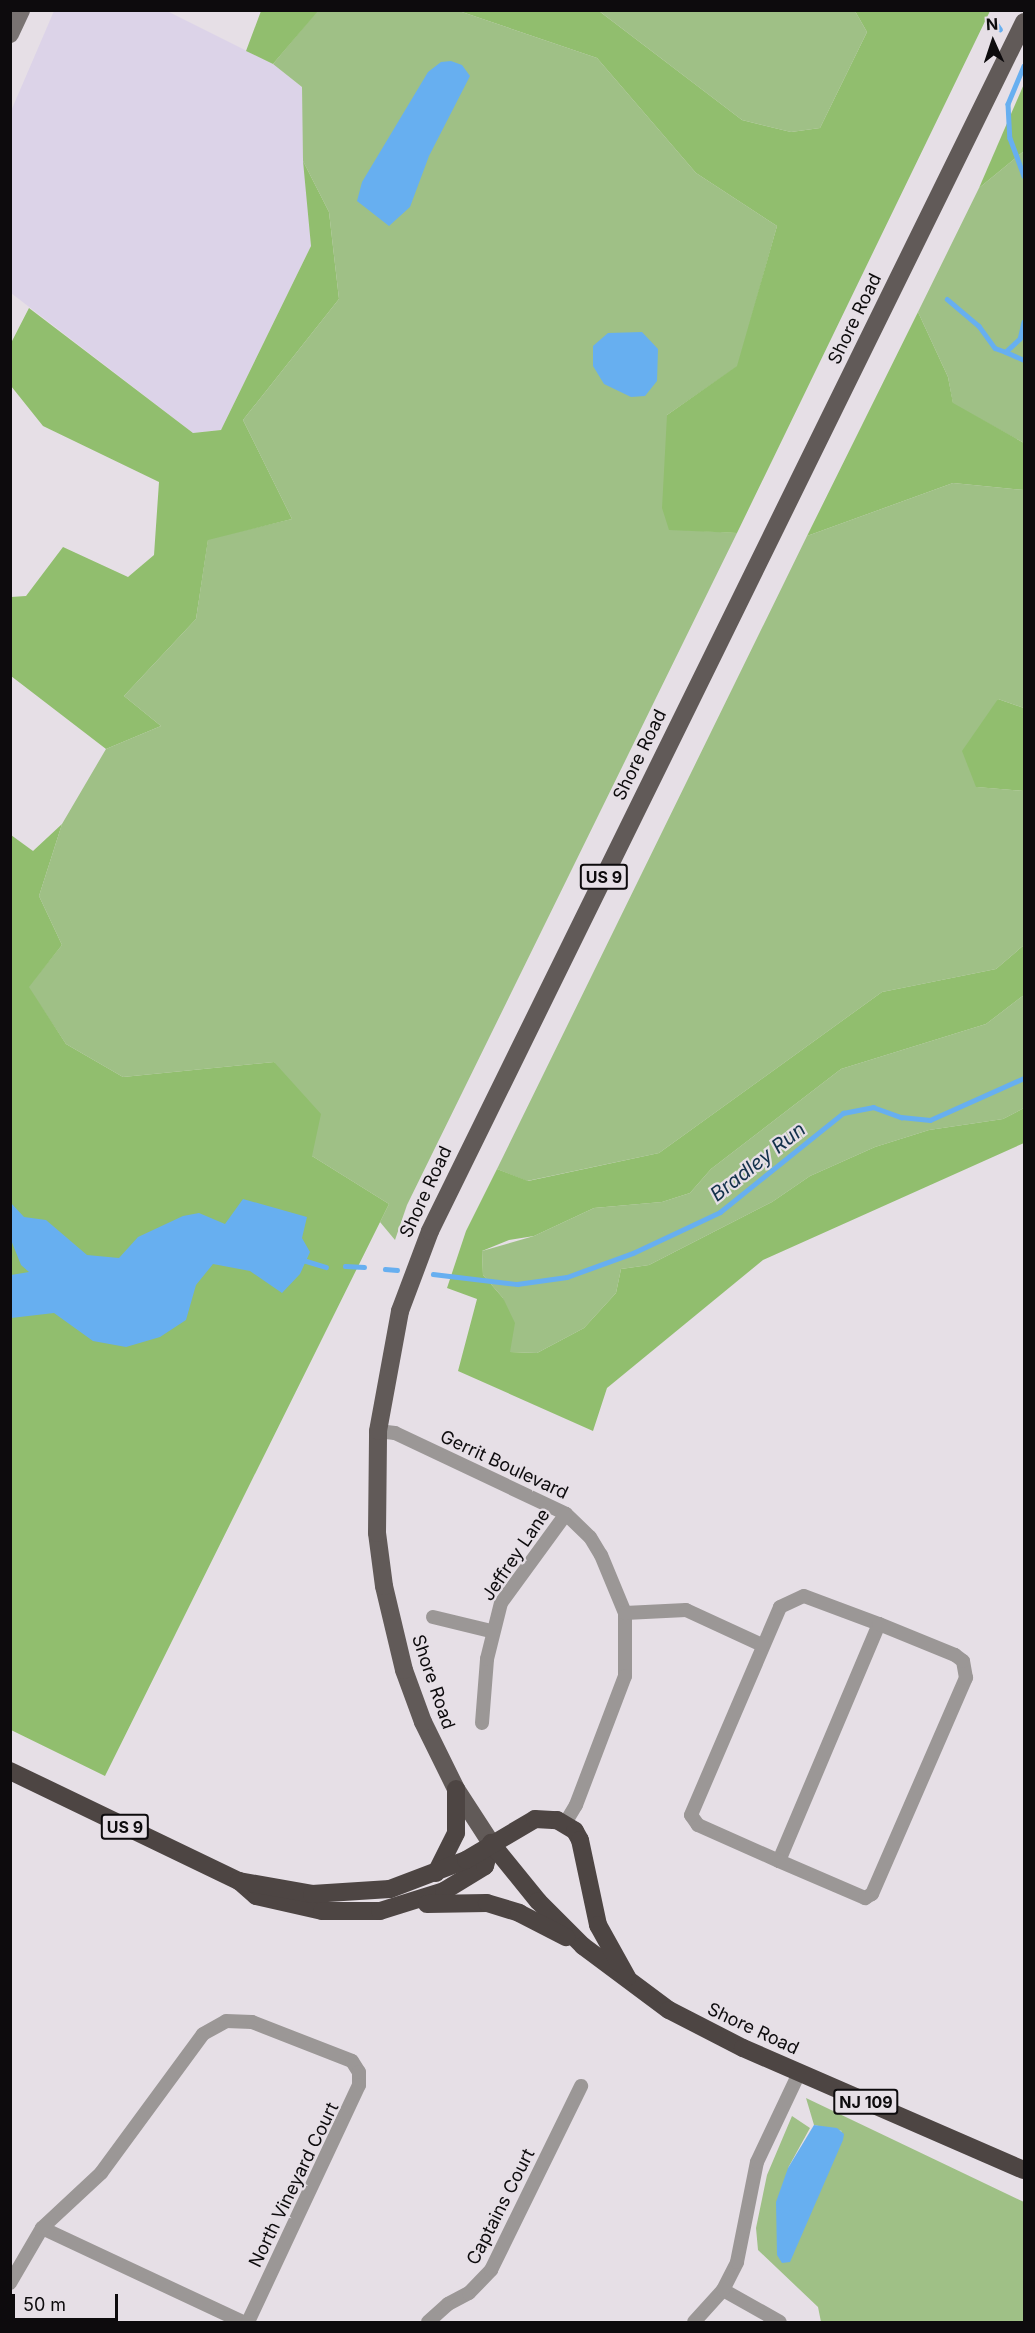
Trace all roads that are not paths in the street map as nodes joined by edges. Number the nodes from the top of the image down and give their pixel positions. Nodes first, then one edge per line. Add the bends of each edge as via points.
1 (21, 10) edge
2 (1024, 22) edge
3 (10, 34) edge
4 (378, 1431) junction
5 (566, 1514) junction
6 (625, 1613) junction
7 (434, 1617) dead end
8 (879, 1624) junction
9 (491, 1631) junction
10 (762, 1645) junction
11 (482, 1723) dead end
12 (10, 1771) edge
13 (456, 1789) junction
14 (565, 1823) junction
15 (491, 1843) junction
16 (779, 1861) junction
17 (436, 1874) junction
18 (239, 1881) junction
19 (399, 1907) junction
20 (583, 1946) junction
21 (631, 1984) junction
22 (361, 2049) dead end
23 (352, 2061) junction
24 (800, 2073) junction
25 (581, 2086) dead end
26 (1024, 2170) edge
27 (42, 2228) junction
28 (10, 2283) edge
29 (723, 2290) junction
30 (243, 2322) edge
31 (248, 2322) edge
32 (428, 2322) edge
33 (694, 2322) edge
34 (780, 2322) edge

1 - 3 street
2 - 4 main road, Shore Road / US 9 via 430,1231 397,1321
4 - 5 street, Gerrit Boulevard via 395,1433
4 - 13 main road, Shore Road / US 9 via 377,1533 393,1628 423,1722
5 - 6 street, Gerrit Boulevard via 590,1537
5 - 9 street, Jeffrey Lane via 501,1603
6 - 10 street via 686,1610
6 - 14 street, Gerrit Boulevard via 627,1660 621,1692 576,1805
7 - 9 street
8 - 10 street via 804,1596 780,1607
8 - 16 street
8 - 16 street via 955,1655 963,1661 966,1677 872,1894 865,1898
9 - 11 street, Jeffrey Lane
10 - 16 street via 691,1815 698,1825
12 - 18 highway, US 9
13 - 15 main road, Shore Road / US 9
13 - 17 highway, US 9 via 456,1833
14 - 15 highway via 535,1819
14 - 21 highway via 580,1840 598,1925
15 - 17 highway
15 - 19 highway, US 9 via 488,1862 473,1876
15 - 20 highway, Shore Road / NJ 109 via 538,1901
17 - 18 highway, US 9 via 390,1889 352,1894 312,1894
18 - 19 highway, US 9 via 256,1896 322,1911 362,1913
19 - 20 highway via 452,1901 487,1903 519,1913
20 - 21 highway, Shore Road / NJ 109
21 - 24 highway, Shore Road / NJ 109 via 709,2032
22 - 23 street
23 - 27 street via 252,2022 239,2020 214,2026 203,2034 101,2173
23 - 31 street, North Vineyard Court via 359,2072 357,2095
24 - 26 highway, Shore Road / NJ 109
24 - 29 street via 757,2162 743,2241
25 - 32 street, Captains Court via 491,2270 481,2283
27 - 28 street
27 - 30 street
29 - 33 street
29 - 34 street

